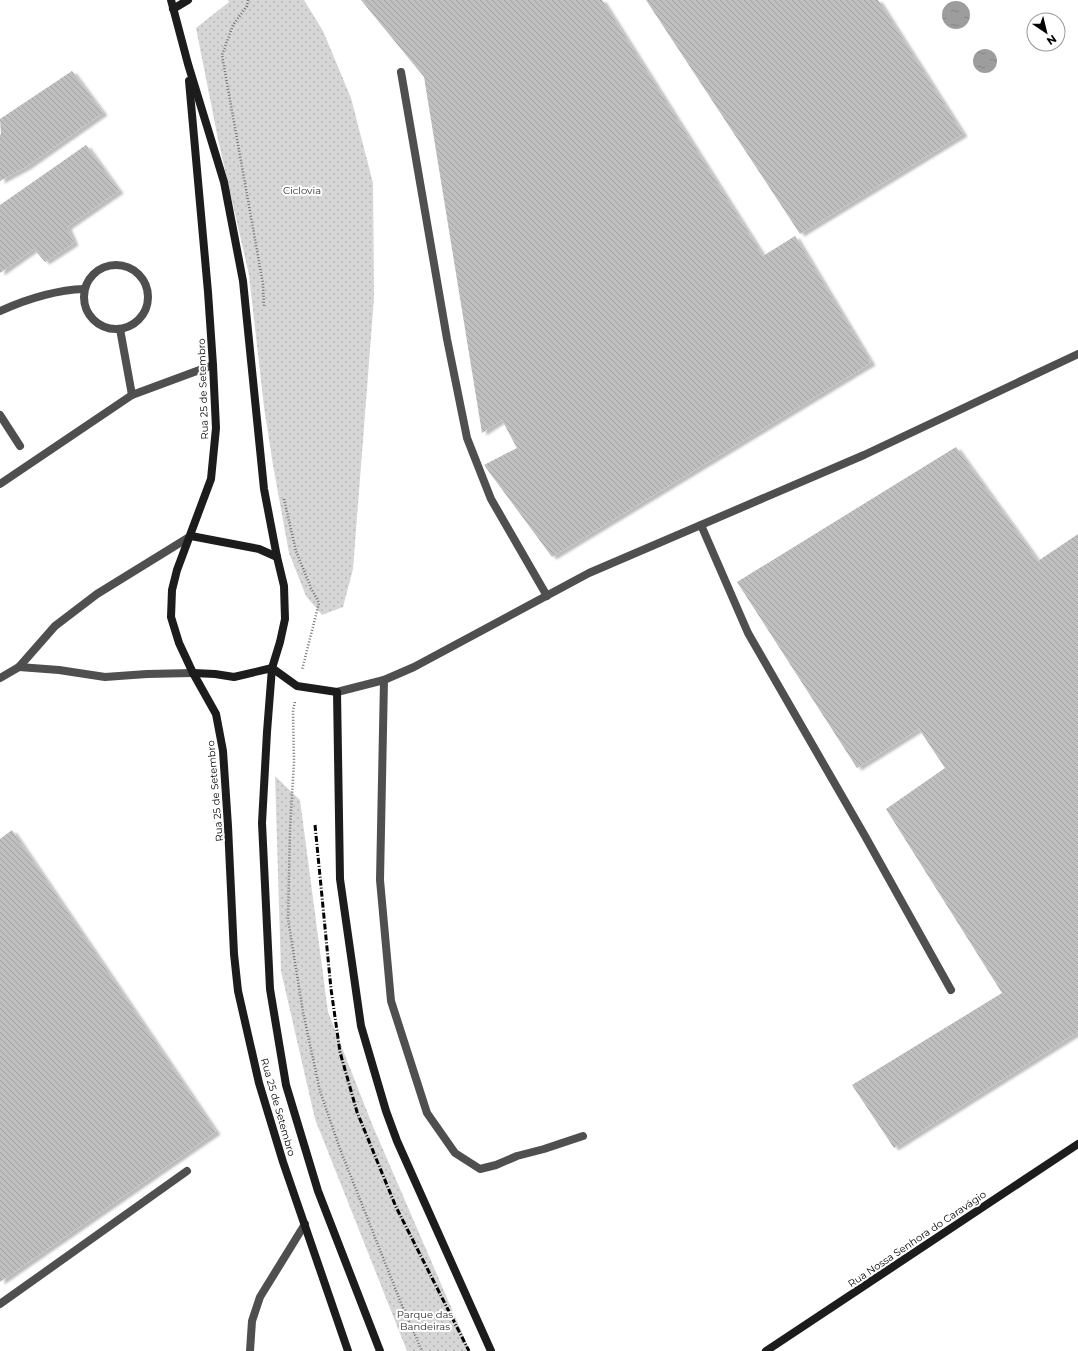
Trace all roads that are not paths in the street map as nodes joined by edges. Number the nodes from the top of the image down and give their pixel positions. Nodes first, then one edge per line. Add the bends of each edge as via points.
1 (171, 0) edge
2 (188, 0) edge
3 (173, 9) junction
4 (188, 64) junction
5 (401, 72) dead end
6 (84, 289) junction
7 (0, 310) edge
8 (120, 329) junction
9 (1078, 354) edge
10 (214, 365) junction
11 (132, 395) junction
12 (0, 414) edge
13 (20, 446) dead end
14 (0, 484) edge
15 (701, 525) junction
16 (191, 536) junction
17 (277, 556) junction
18 (547, 596) junction
19 (19, 667) junction
20 (272, 668) junction
21 (193, 673) junction
22 (0, 678) edge
23 (384, 680) junction
24 (337, 692) junction
25 (951, 990) dead end
26 (583, 1136) dead end
27 (1078, 1144) edge
28 (187, 1171) dead end
29 (305, 1224) junction
30 (0, 1304) edge
31 (250, 1351) edge
32 (348, 1351) edge
33 (380, 1351) edge
34 (491, 1351) edge
35 (766, 1351) edge

1 - 3 main road, Rua 25 de Setembro
2 - 3 main road
3 - 4 main road, Rua 25 de Setembro
4 - 10 main road, Rua 25 de Setembro
4 - 17 main road, Rua 25 de Setembro via 224,182 243,281 264,489
5 - 18 lane via 446,339 467,438 491,498
6 - 7 lane via 64,290
6 - 8 lane via 84,305 91,318 104,328
6 - 8 lane via 94,272 113,264 132,268 146,283 148,303 138,321
8 - 11 lane
9 - 15 lane via 864,455
10 - 11 lane
10 - 16 main road, Rua 25 de Setembro via 216,428 211,479
11 - 14 lane
12 - 13 lane
15 - 18 lane via 590,573
15 - 25 lane via 748,633
16 - 17 main road via 258,549
16 - 19 lane via 98,594 55,626
16 - 21 main road, Rua 25 de Setembro via 172,590 171,617 179,643
17 - 20 main road, Rua 25 de Setembro via 284,586 285,619
18 - 23 lane via 414,667
19 - 21 lane via 105,677
19 - 22 lane
20 - 21 main road via 234,677
20 - 24 main road via 297,686
20 - 33 main road, Rua 25 de Setembro via 262,823 270,989 286,1085 318,1191
21 - 29 main road, Rua 25 de Setembro via 216,714 223,751 238,991 259,1083
23 - 24 lane
23 - 26 lane via 380,880 391,1001 427,1113 455,1153 480,1169
24 - 34 main road via 340,879 362,1026 397,1141
27 - 35 main road, Rua Nossa Senhora do Caravágio
28 - 30 lane
29 - 31 lane via 260,1297 252,1321
29 - 32 main road, Rua 25 de Setembro

